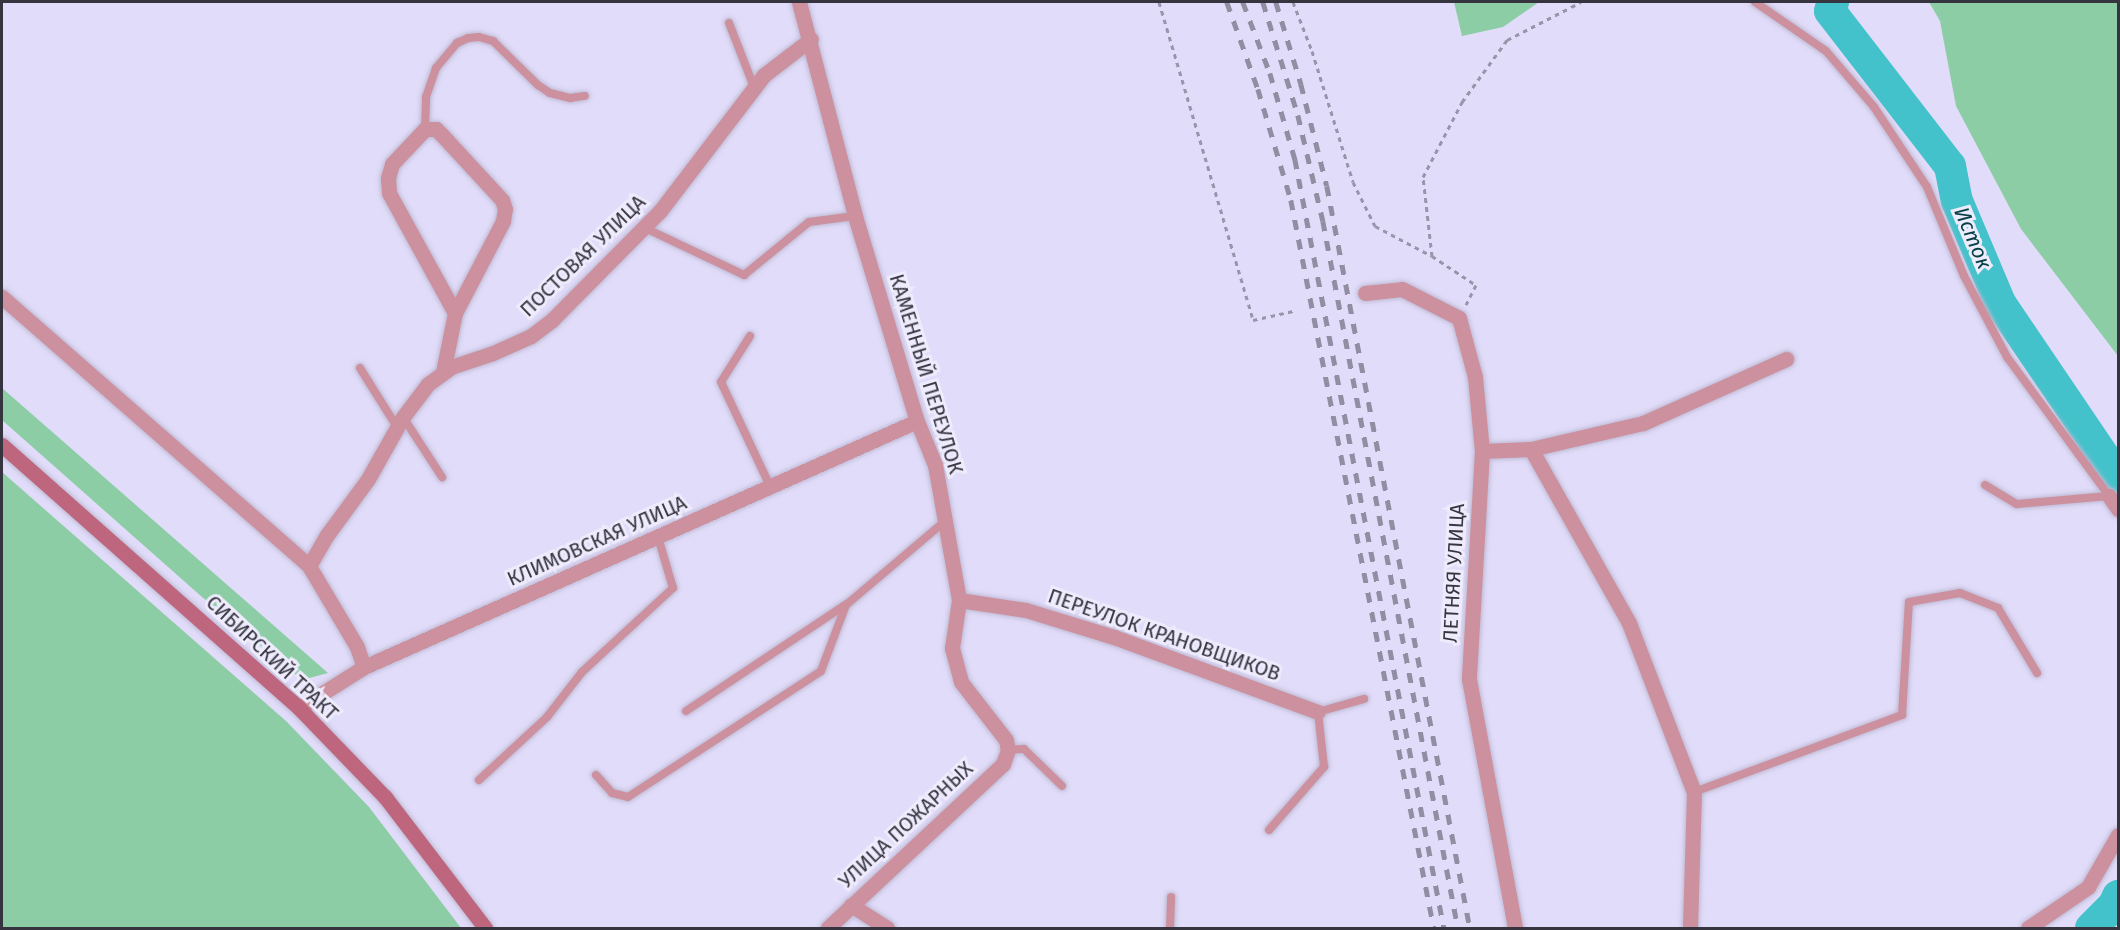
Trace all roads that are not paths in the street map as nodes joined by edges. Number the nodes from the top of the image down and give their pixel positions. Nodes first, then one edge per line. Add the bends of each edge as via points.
1 (799, 2) edge
2 (1755, 2) edge
3 (729, 23) dead end
4 (811, 39) junction
5 (754, 87) junction
6 (585, 96) dead end
7 (425, 129) junction
8 (855, 216) junction
9 (645, 228) junction
10 (1365, 292) dead end
11 (2, 297) edge
12 (454, 313) junction
13 (750, 336) dead end
14 (1786, 359) dead end
15 (360, 368) dead end
16 (443, 372) junction
17 (917, 421) junction
18 (400, 422) junction
19 (2, 445) edge
20 (1531, 449) junction
21 (1482, 451) junction
22 (442, 477) dead end
23 (1985, 485) dead end
24 (770, 486) junction
25 (2109, 496) junction
26 (2118, 509) edge
27 (945, 522) junction
28 (658, 537) junction
29 (309, 566) junction
30 (959, 600) junction
31 (846, 605) junction
32 (364, 667) junction
33 (2037, 673) dead end
34 (1364, 699) dead end
35 (299, 708) junction
36 (686, 711) dead end
37 (1318, 712) junction
38 (1008, 750) junction
39 (596, 775) dead end
40 (479, 780) dead end
41 (1062, 786) dead end
42 (1694, 792) junction
43 (1269, 830) dead end
44 (2118, 835) edge
45 (1171, 897) dead end
46 (851, 905) junction
47 (485, 928) edge
48 (828, 928) edge
49 (886, 928) edge
50 (1170, 928) edge
51 (1515, 928) edge
52 (1690, 928) edge
53 (2028, 928) edge

1 - 4 street, КАМЕННЫЙ ПЕРЕУЛОК
2 - 25 lane via 1826,51 1874,107 1927,187 1964,276 2007,357
3 - 5 lane
4 - 5 street, ПОСТОВАЯ УЛИЦА via 775,64
4 - 8 street, КАМЕННЫЙ ПЕРЕУЛОК
5 - 9 street, ПОСТОВАЯ УЛИЦА via 693,172
6 - 7 lane via 570,98 550,93 493,41 468,38 457,43 436,68 426,97
7 - 12 street via 392,164 389,193
7 - 12 street via 436,129 502,200 505,209 503,221
8 - 9 lane via 809,222 744,276
8 - 17 street, КАМЕННЫЙ ПЕРЕУЛОК
9 - 16 street, ПОСТОВАЯ УЛИЦА via 540,330
10 - 21 street, ЛЕТНЯЯ УЛИЦА via 1402,289 1459,318 1475,377
11 - 29 street
12 - 16 street
13 - 24 lane via 721,382
14 - 20 street via 1643,423
15 - 18 lane
16 - 18 street, ПОСТОВАЯ УЛИЦА via 428,384
17 - 24 street, КЛИМОВСКАЯ УЛИЦА
17 - 27 street, КАМЕННЫЙ ПЕРЕУЛОК via 935,465
18 - 22 lane
18 - 29 street, ПОСТОВАЯ УЛИЦА via 368,479
19 - 35 main road, СИБИРСКИЙ ТРАКТ
20 - 21 street
20 - 42 street via 1629,622
21 - 51 street, ЛЕТНЯЯ УЛИЦА via 1469,679
23 - 25 lane via 2017,504
24 - 28 street, КЛИМОВСКАЯ УЛИЦА
25 - 26 street
27 - 30 street, КАМЕННЫЙ ПЕРЕУЛОК
27 - 31 lane
28 - 32 street, КЛИМОВСКАЯ УЛИЦА
28 - 40 lane via 673,588 582,672 548,717
29 - 32 street via 357,647
30 - 37 street, ПЕРЕУЛОК КРАНОВЩИКОВ via 1026,610 1103,634
30 - 38 street, КАМЕННЫЙ ПЕРЕУЛОК via 952,648 961,682 1006,740
31 - 36 lane
31 - 39 lane via 821,671 628,797 612,793
32 - 35 street, КЛИМОВСКАЯ УЛИЦА
33 - 42 lane via 1998,608 1960,593 1909,602 1902,715
34 - 37 lane
35 - 47 main road, СИБИРСКИЙ ТРАКТ via 385,797
37 - 43 lane via 1324,767
38 - 41 lane via 1024,749
38 - 46 street, УЛИЦА ПОЖАРНЫХ via 1003,764
42 - 52 street
44 - 53 street via 2088,887
45 - 50 lane
46 - 48 street, УЛИЦА ПОЖАРНЫХ
46 - 49 street

